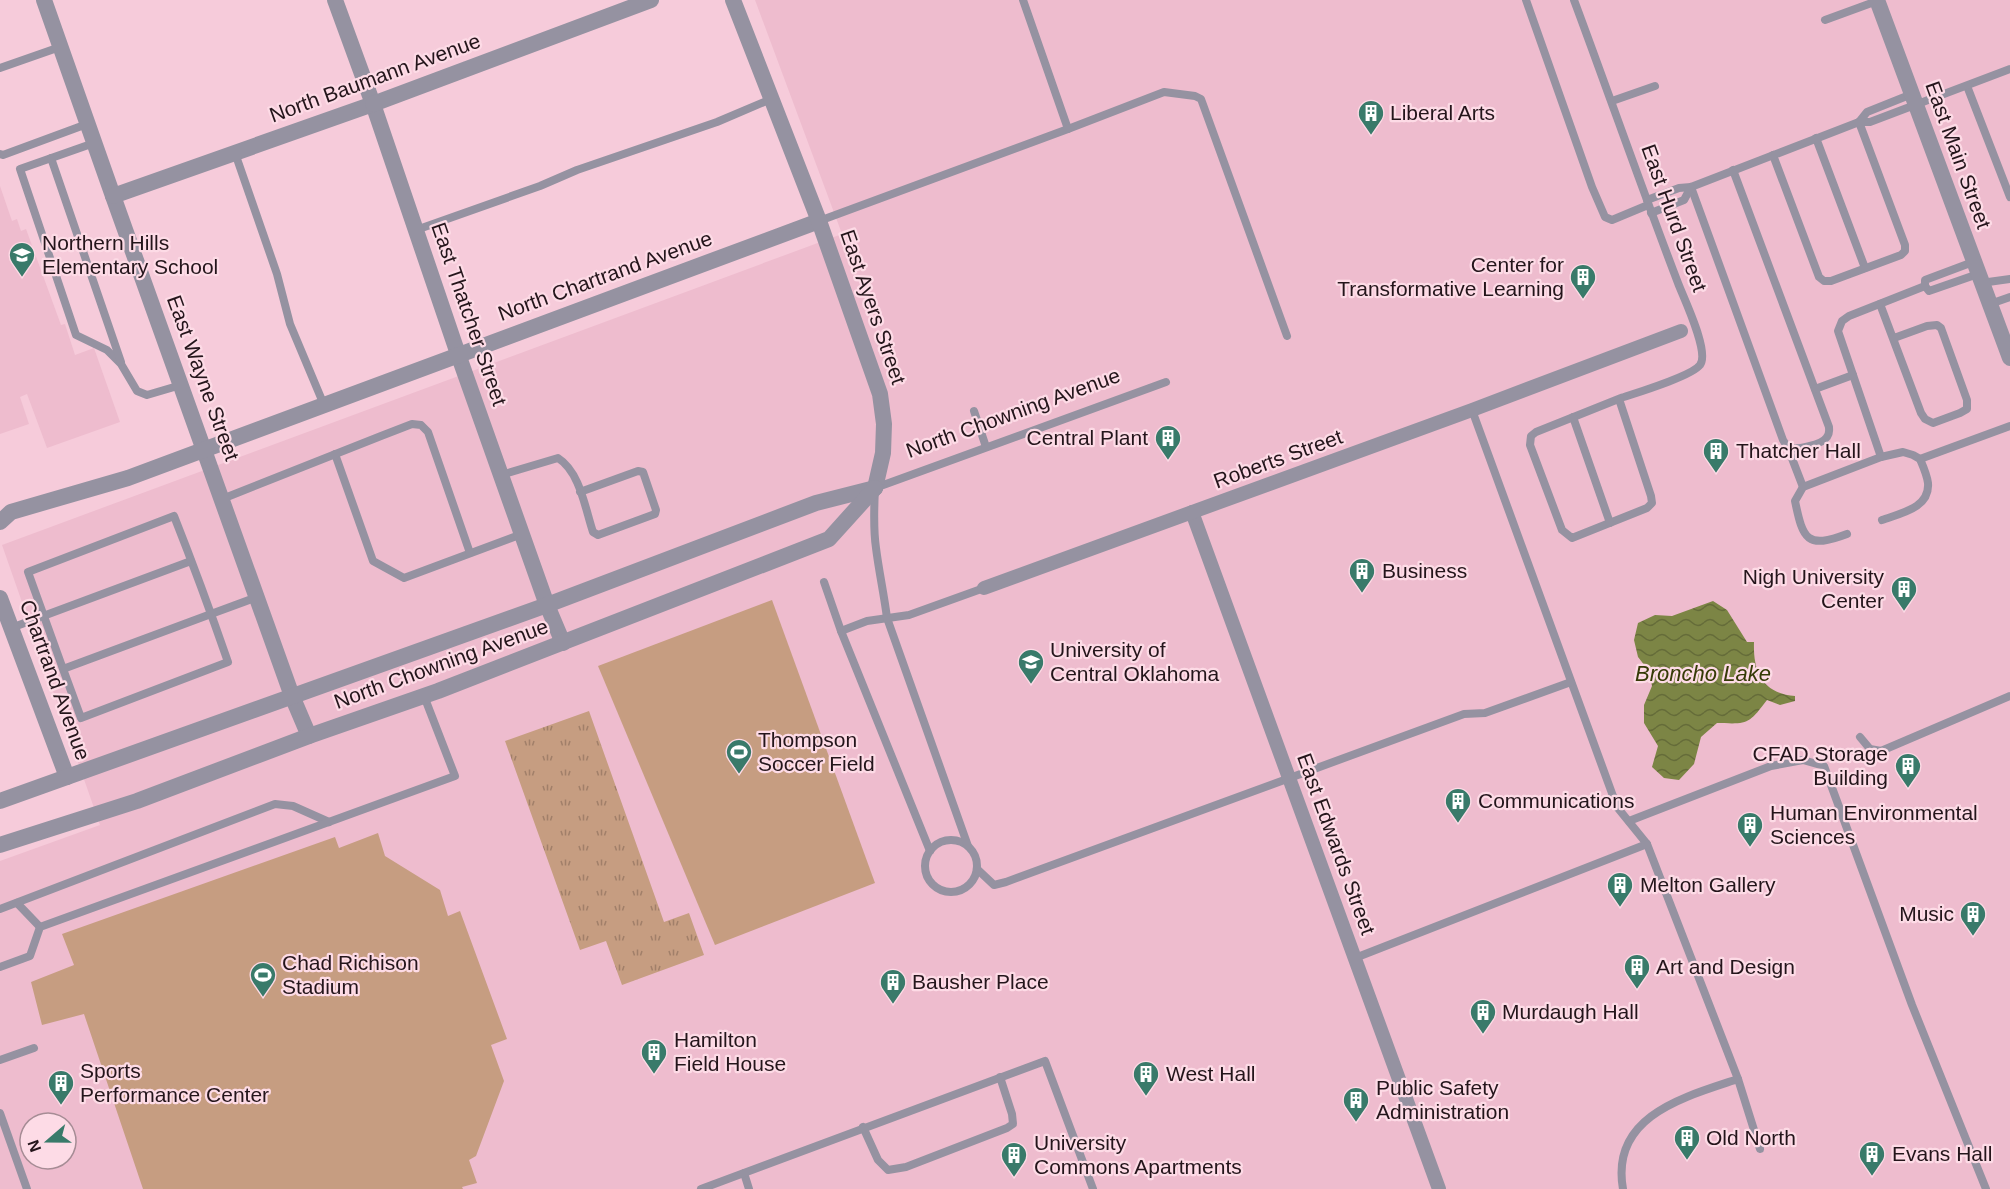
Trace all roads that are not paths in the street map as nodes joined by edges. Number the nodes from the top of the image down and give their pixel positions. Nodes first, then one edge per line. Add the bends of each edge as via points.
1 (44, 0) edge
2 (335, 0) edge
3 (651, 0) edge
4 (733, 0) edge
5 (1023, 0) edge
6 (1526, 0) edge
7 (1575, 0) edge
8 (1877, 0) edge
9 (1824, 20) dead end
10 (60, 47) junction
11 (0, 68) edge
12 (2010, 70) edge
13 (1655, 86) dead end
14 (1967, 86) junction
15 (771, 99) junction
16 (1914, 99) junction
17 (1612, 101) junction
18 (373, 104) junction
19 (1859, 122) junction
20 (87, 124) junction
21 (1068, 129) junction
22 (1816, 138) junction
23 (94, 143) junction
24 (235, 153) junction
25 (0, 154) edge
26 (1773, 154) junction
27 (51, 158) junction
28 (1733, 170) junction
29 (1691, 187) junction
30 (113, 196) junction
31 (2010, 197) edge
32 (1649, 206) junction
33 (819, 221) junction
34 (416, 230) junction
35 (1865, 268) junction
36 (1977, 273) junction
37 (2010, 279) edge
38 (1925, 286) junction
39 (2010, 297) edge
40 (1880, 304) junction
41 (1989, 304) junction
42 (1681, 332) dead end
43 (1287, 336) dead end
44 (1894, 338) junction
45 (458, 354) junction
46 (2010, 358) edge
47 (123, 366) junction
48 (1853, 375) junction
49 (1166, 382) dead end
50 (182, 386) junction
51 (1815, 389) junction
52 (1619, 399) junction
53 (324, 405) junction
54 (1472, 410) junction
55 (974, 411) dead end
56 (1573, 417) junction
57 (2010, 426) edge
58 (987, 447) junction
59 (1788, 448) junction
60 (205, 450) junction
61 (335, 454) junction
62 (1881, 457) junction
63 (1920, 459) junction
64 (501, 475) junction
65 (1803, 487) junction
66 (875, 488) junction
67 (580, 492) junction
68 (222, 499) junction
69 (1192, 513) junction
70 (2, 518) edge
71 (1882, 520) dead end
72 (1610, 523) junction
73 (522, 534) junction
74 (1848, 534) dead end
75 (470, 553) junction
76 (191, 561) junction
77 (824, 582) dead end
78 (984, 588) joint
79 (0, 597) edge
80 (257, 597) junction
81 (547, 605) junction
82 (211, 614) junction
83 (44, 616) junction
84 (887, 618) junction
85 (11, 628) junction
86 (841, 631) junction
87 (563, 642) junction
88 (63, 669) junction
89 (1572, 682) junction
90 (292, 696) junction
91 (424, 696) junction
92 (2010, 696) edge
93 (309, 736) junction
94 (1860, 737) dead end
95 (67, 777) junction
96 (1290, 779) junction
97 (0, 801) edge
98 (1629, 821) junction
99 (329, 822) junction
100 (1647, 844) junction
101 (0, 845) edge
102 (968, 846) junction
103 (930, 850) junction
104 (977, 869) junction
105 (17, 903) junction
106 (0, 909) edge
107 (40, 927) junction
108 (1355, 958) junction
109 (0, 968) edge
110 (34, 1048) dead end
111 (0, 1060) edge
112 (1000, 1077) junction
113 (1737, 1079) junction
114 (0, 1113) edge
115 (863, 1127) junction
116 (1760, 1149) dead end
117 (744, 1173) junction
118 (27, 1189) edge
119 (701, 1189) edge
120 (749, 1189) edge
121 (1093, 1189) edge
122 (1439, 1189) edge
123 (1623, 1189) edge
124 (1986, 1189) edge

1 - 10 street, East Wayne Street
2 - 18 street, East Thatcher Street
3 - 18 street, North Baumann Avenue
4 - 15 street, East Ayers Street
5 - 21 lane
6 - 32 lane via 1599,208 1605,218 1612,220
7 - 17 lane, East Hurd Street
8 - 9 lane
8 - 16 street, East Main Street
10 - 11 lane
10 - 20 street, East Wayne Street
12 - 14 lane
13 - 17 lane
14 - 16 lane
14 - 31 lane
15 - 33 street, East Ayers Street
15 - 34 lane
16 - 19 lane via 1870,122
16 - 36 street, East Main Street
17 - 32 lane, East Hurd Street
18 - 24 street, North Baumann Avenue
18 - 34 street, East Thatcher Street
19 - 22 lane
19 - 35 lane via 1905,245 1900,255
20 - 23 street, East Wayne Street
20 - 25 lane
21 - 33 lane
21 - 43 lane via 1164,92 1201,99
22 - 26 lane
22 - 35 lane
23 - 27 lane
23 - 30 street, East Wayne Street
24 - 30 street, North Baumann Avenue
24 - 53 lane via 291,324
26 - 28 lane
26 - 35 lane via 1819,277 1831,281
27 - 47 lane
27 - 47 lane via 20,170 76,335 107,350
28 - 29 lane
28 - 51 lane
29 - 32 lane via 1679,188
29 - 32 lane via 1684,200
29 - 59 lane
30 - 50 street, East Wayne Street
32 - 52 lane, East Hurd Street via 1703,359 1700,367 1687,374
33 - 45 street, North Chartrand Avenue
33 - 66 street, East Ayers Street via 880,394 883,453
34 - 45 street, East Thatcher Street
36 - 37 lane
36 - 38 lane via 1929,291
36 - 38 lane via 1925,280
36 - 41 street, East Main Street
38 - 40 lane
39 - 41 lane
40 - 44 lane
40 - 48 lane via 1849,316 1838,330
41 - 46 street, East Main Street
42 - 54 street, Roberts Street
44 - 44 lane via 1925,419 1933,423 1967,409 1941,328 1927,326
45 - 53 street, North Chartrand Avenue
45 - 64 street, East Thatcher Street
47 - 50 lane via 137,391 147,395
48 - 51 lane
48 - 62 lane
49 - 58 lane, North Chowning Avenue
50 - 60 street, East Wayne Street
51 - 59 lane via 1829,434 1825,440 1797,450
52 - 56 lane
52 - 72 lane via 1652,503
53 - 60 street, North Chartrand Avenue
54 - 69 street, Roberts Street
54 - 89 lane
55 - 58 lane
56 - 72 lane
56 - 72 lane via 1536,432 1530,445 1566,535 1572,538
57 - 63 lane
58 - 66 lane, North Chowning Avenue
59 - 65 lane
60 - 68 street, East Wayne Street
60 - 70 street
61 - 68 lane
61 - 75 lane via 373,561 404,578
61 - 75 lane via 412,424 422,425 428,432
62 - 63 lane via 1903,452
62 - 65 lane
63 - 71 lane via 1928,483 1926,496 1917,507
64 - 67 lane via 558,458 567,464
64 - 73 street, East Thatcher Street
65 - 74 lane via 1795,501 1803,531 1819,542
66 - 81 street, North Chowning Avenue via 816,503
66 - 84 lane, East Ayers Street via 876,548
66 - 87 street, North Chowning Avenue via 829,539
67 - 67 lane via 593,532 598,535 655,514 643,472
68 - 80 street, East Wayne Street
69 - 78 street, Roberts Street
69 - 96 street, East Edwards Street
73 - 75 lane
73 - 81 street, East Thatcher Street
76 - 82 lane
76 - 83 lane
76 - 83 lane via 174,516 28,572
77 - 86 lane
78 - 84 lane, Roberts Street via 909,615
79 - 85 street, Chartrand Avenue
80 - 82 lane
80 - 90 street, East Wayne Street
81 - 87 street, East Thatcher Street
81 - 90 street, North Chowning Avenue
82 - 88 lane
82 - 88 lane via 228,662 81,718
83 - 85 lane
83 - 88 lane
84 - 86 lane, Roberts Street
84 - 102 lane, East Ayers Street
85 - 95 street, Chartrand Avenue
86 - 103 lane
87 - 91 street, North Chowning Avenue
89 - 96 lane via 1485,713 1464,714
89 - 98 lane via 1617,807
90 - 93 street, East Wayne Street
90 - 95 street, North Chowning Avenue
91 - 93 street, North Chowning Avenue
91 - 99 lane via 455,776
92 - 94 lane via 1881,751 1870,749
93 - 101 street, North Chowning Avenue via 137,801
95 - 97 street, North Chowning Avenue
96 - 104 lane via 1006,882 994,885
96 - 108 street, East Edwards Street
98 - 100 lane
98 - 124 lane via 1771,766 1803,760 1824,766 1912,1005
99 - 105 lane via 293,806 274,804
99 - 107 lane
100 - 108 lane
100 - 113 lane
102 - 103 lane via 952,840
102 - 104 lane
103 - 104 lane via 926,858 927,875 931,883 946,891 963,889
105 - 106 lane
105 - 107 lane
107 - 109 lane via 30,956
108 - 122 street, East Edwards Street
110 - 111 lane
112 - 115 lane
112 - 115 lane via 1013,1124 906,1167 888,1170 878,1160
112 - 121 lane via 1045,1061
113 - 116 lane
113 - 123 lane via 1686,1096 1654,1113 1637,1129 1622,1165
114 - 118 lane
115 - 117 lane
117 - 119 lane
117 - 120 lane

